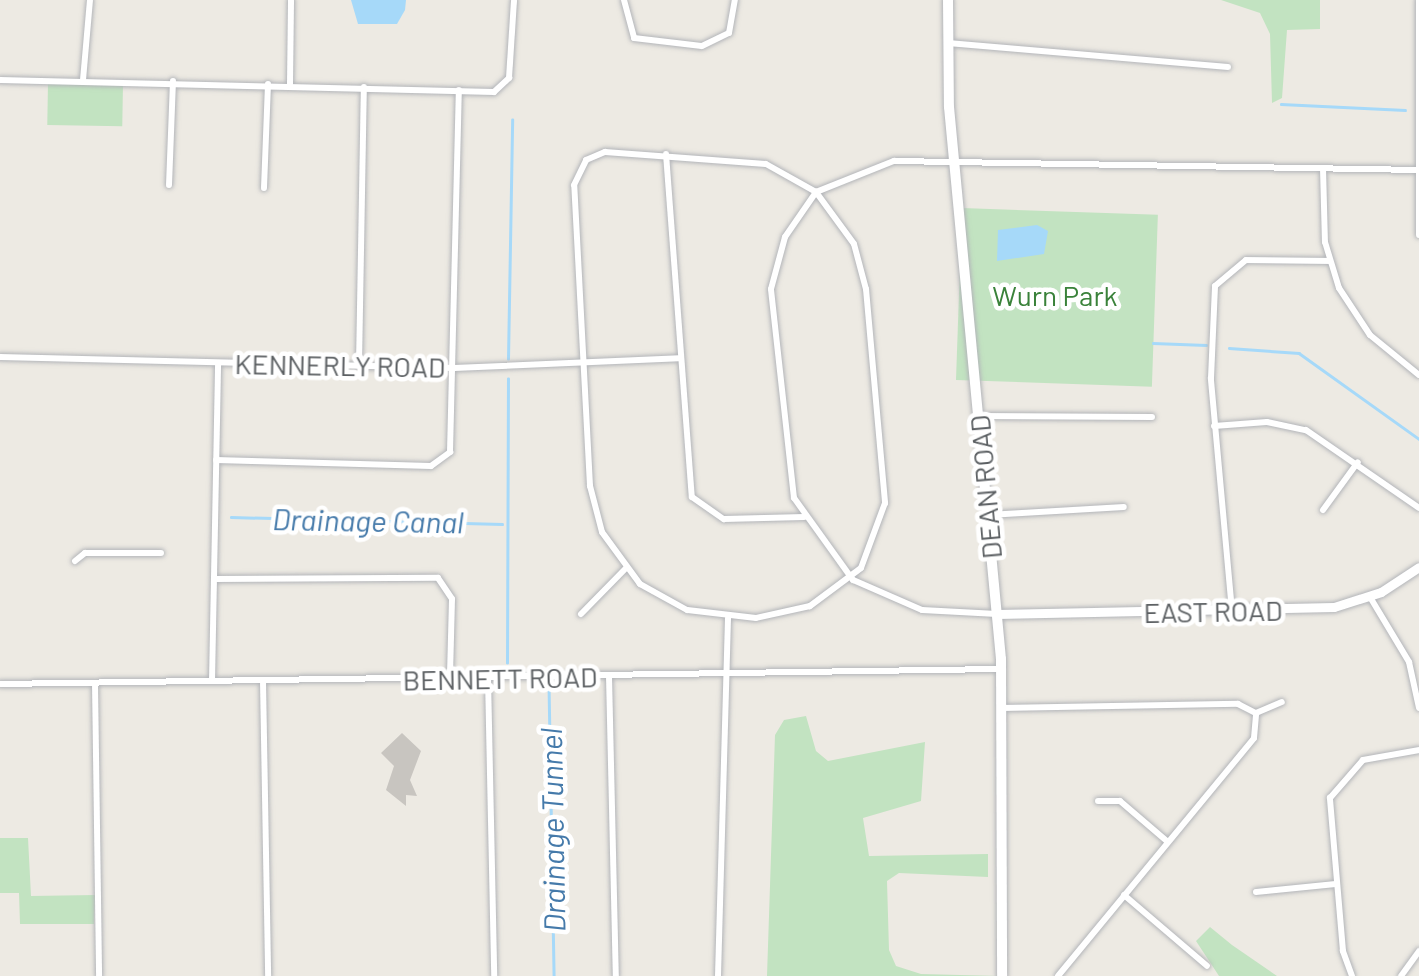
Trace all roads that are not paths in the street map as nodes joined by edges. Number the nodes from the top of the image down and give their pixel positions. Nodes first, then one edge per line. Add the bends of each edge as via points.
1 (90, 0) edge
2 (291, 0) edge
3 (514, 0) edge
4 (624, 0) edge
5 (735, 0) edge
6 (948, 0) edge
7 (1419, 0) edge
8 (947, 43) junction
9 (1228, 67) dead end
10 (0, 80) edge
11 (83, 80) junction
12 (172, 81) junction
13 (268, 84) junction
14 (290, 84) junction
15 (364, 87) junction
16 (459, 90) junction
17 (666, 154) junction
18 (954, 161) junction
19 (1322, 168) junction
20 (1418, 170) edge
21 (168, 185) dead end
22 (264, 188) dead end
23 (816, 192) junction
24 (1419, 235) edge
25 (1330, 262) junction
26 (0, 356) edge
27 (679, 358) junction
28 (218, 362) junction
29 (583, 362) junction
30 (359, 365) junction
31 (454, 368) junction
32 (1419, 375) edge
33 (978, 416) junction
34 (1152, 417) dead end
35 (1214, 426) junction
36 (216, 460) junction
37 (1358, 462) junction
38 (1124, 506) dead end
39 (1419, 508) edge
40 (1322, 510) dead end
41 (988, 515) junction
42 (804, 517) junction
43 (161, 553) dead end
44 (74, 560) dead end
45 (1419, 567) edge
46 (625, 569) junction
47 (214, 579) junction
48 (852, 580) junction
49 (1370, 597) junction
50 (1232, 610) junction
51 (580, 614) dead end
52 (997, 614) junction
53 (728, 618) junction
54 (1001, 669) junction
55 (725, 674) junction
56 (610, 676) junction
57 (450, 678) junction
58 (488, 678) junction
59 (263, 680) junction
60 (212, 681) junction
61 (0, 684) edge
62 (95, 684) junction
63 (1282, 702) dead end
64 (1001, 708) junction
65 (1419, 708) edge
66 (1256, 713) junction
67 (1419, 750) edge
68 (1098, 801) dead end
69 (1168, 842) junction
70 (1336, 884) junction
71 (1256, 892) dead end
72 (1124, 895) junction
73 (1419, 951) edge
74 (1207, 966) dead end
75 (99, 976) edge
76 (268, 976) edge
77 (494, 976) edge
78 (616, 976) edge
79 (718, 976) edge
80 (1002, 976) edge
81 (1058, 976) edge
82 (1352, 976) edge
83 (1401, 976) edge

1 - 11 street
2 - 14 street
3 - 16 street via 507,84 494,92
4 - 5 street via 634,38 675,45 725,38
6 - 8 main road, DEAN ROAD
7 - 20 street
8 - 9 street
8 - 18 main road, DEAN ROAD
10 - 11 street
11 - 12 street
12 - 13 street
12 - 21 street
13 - 14 street
13 - 22 street
14 - 15 street
15 - 16 street
15 - 30 street
16 - 31 street
17 - 23 street via 747,158
17 - 27 street
17 - 29 street via 586,160 574,185
18 - 19 street
18 - 23 street via 881,163
18 - 33 main road, DEAN ROAD
19 - 20 street
19 - 25 street
20 - 24 street
23 - 42 street via 785,236 772,289 784,458
23 - 48 street via 845,228 864,272 884,478 879,532
25 - 32 street via 1361,324
25 - 35 street via 1246,260 1219,278 1210,348
26 - 28 street, KENNERLY ROAD
27 - 29 street, KENNERLY ROAD
27 - 42 street via 689,488 700,509 724,519
28 - 30 street, KENNERLY ROAD
28 - 36 street
29 - 31 street, KENNERLY ROAD
29 - 46 street via 593,506
30 - 31 street, KENNERLY ROAD
31 - 36 street via 446,458 431,466
33 - 34 street
33 - 41 main road, DEAN ROAD
35 - 37 street via 1293,426
35 - 50 street
36 - 47 street
37 - 39 street
37 - 40 street
38 - 41 street
41 - 52 main road, DEAN ROAD
42 - 48 street
43 - 44 street via 86,553
45 - 49 street, EAST ROAD
46 - 51 street
46 - 53 street via 667,602
47 - 57 street via 438,578 452,599
47 - 60 street
48 - 52 street via 922,610
48 - 53 street via 788,614
49 - 50 street, EAST ROAD via 1320,608
49 - 65 street via 1409,662
50 - 52 street, EAST ROAD
52 - 54 main road, DEAN ROAD
53 - 55 street
54 - 55 street, BENNETT ROAD
54 - 64 main road, DEAN ROAD
55 - 56 street, BENNETT ROAD
55 - 79 street
56 - 58 street, BENNETT ROAD
56 - 78 street
57 - 58 street, BENNETT ROAD
57 - 59 street, BENNETT ROAD
58 - 77 street
59 - 60 street, BENNETT ROAD
59 - 76 street
60 - 62 street, BENNETT ROAD
61 - 62 street, BENNETT ROAD
62 - 75 street
63 - 66 street
64 - 66 street via 1238,704
64 - 80 main road, DEAN ROAD
66 - 69 street via 1254,738
67 - 70 street via 1372,756 1339,779 1329,808
68 - 69 street via 1120,801
69 - 72 street
70 - 71 street
70 - 82 street
72 - 74 street
72 - 81 street
73 - 83 street

